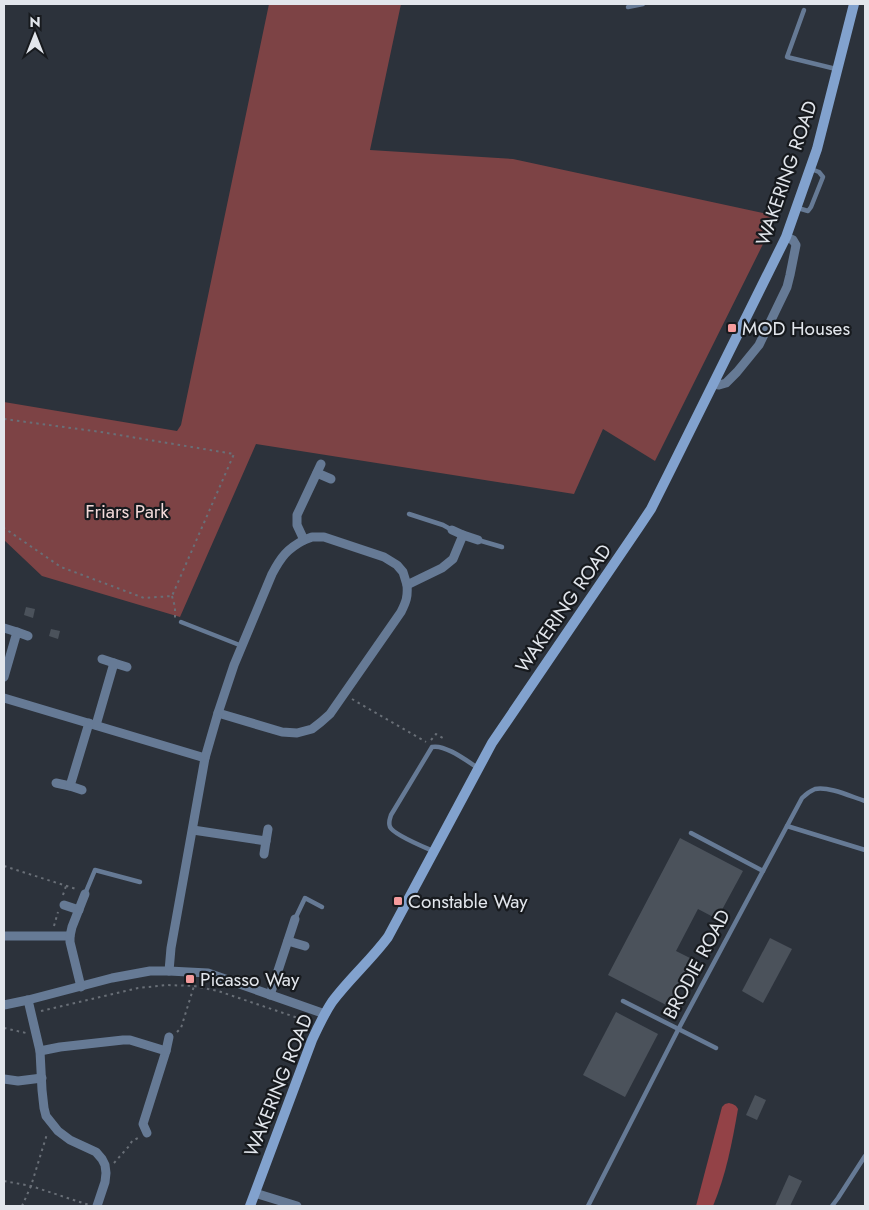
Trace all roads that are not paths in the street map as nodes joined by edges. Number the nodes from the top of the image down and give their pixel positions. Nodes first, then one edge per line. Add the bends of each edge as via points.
1 (643, 4) edge
2 (854, 4) edge
3 (628, 7) dead end
4 (804, 10) dead end
5 (837, 70) junction
6 (810, 169) junction
7 (796, 208) junction
8 (786, 237) junction
9 (713, 384) junction
10 (321, 464) dead end
11 (317, 473) junction
12 (331, 479) dead end
13 (409, 514) dead end
14 (452, 530) joint
15 (463, 535) junction
16 (304, 540) junction
17 (478, 540) joint
18 (502, 547) dead end
19 (407, 585) junction
20 (182, 622) road end
21 (4, 628) edge
22 (17, 632) junction
23 (28, 636) dead end
24 (242, 646) junction
25 (102, 659) dead end
26 (114, 663) junction
27 (127, 667) dead end
28 (4, 677) edge
29 (4, 698) edge
30 (218, 712) junction
31 (93, 724) junction
32 (205, 758) junction
33 (478, 768) junction
34 (56, 783) dead end
35 (70, 786) junction
36 (82, 790) dead end
37 (865, 801) edge
38 (787, 826) junction
39 (268, 829) dead end
40 (193, 830) junction
41 (691, 833) dead end
42 (266, 840) junction
43 (865, 850) edge
44 (435, 851) junction
45 (264, 854) dead end
46 (763, 871) junction
47 (140, 882) dead end
48 (85, 893) joint
49 (64, 905) dead end
50 (322, 907) dead end
51 (79, 910) junction
52 (295, 919) joint
53 (4, 936) edge
54 (70, 936) junction
55 (288, 941) junction
56 (305, 946) dead end
57 (169, 971) junction
58 (81, 987) junction
59 (270, 995) junction
60 (28, 1000) junction
61 (623, 1001) dead end
62 (4, 1005) edge
63 (325, 1014) junction
64 (679, 1028) junction
65 (169, 1037) road end
66 (716, 1048) dead end
67 (40, 1051) junction
68 (166, 1051) junction
69 (42, 1078) junction
70 (4, 1080) edge
71 (147, 1134) road end
72 (865, 1156) edge
73 (255, 1193) junction
74 (97, 1206) edge
75 (250, 1206) edge
76 (297, 1206) edge
77 (588, 1206) edge
78 (832, 1206) edge

1 - 3 lane
2 - 5 street, WAKERING ROAD
4 - 5 lane via 787,58
5 - 6 street, WAKERING ROAD
6 - 7 street, WAKERING ROAD
6 - 7 lane via 822,176 811,207 808,210
7 - 8 street, WAKERING ROAD
8 - 9 street, WAKERING ROAD
8 - 9 street via 796,245 787,287 759,345 726,383
9 - 33 street, WAKERING ROAD via 651,509
10 - 11 street
11 - 12 street
11 - 16 street via 297,515 297,525
13 - 14 lane
14 - 15 street
15 - 17 street
15 - 19 street via 453,559
16 - 19 street via 324,537 384,557 403,572
16 - 24 street via 293,545 279,560
17 - 18 lane
19 - 30 street via 407,602 401,612 330,714 312,729 282,732
20 - 24 lane
21 - 22 street
22 - 23 street
22 - 28 street
24 - 30 street
25 - 26 street
26 - 27 street
26 - 31 street
29 - 31 street
30 - 32 street
31 - 32 street
31 - 35 street
32 - 40 street
33 - 44 street, WAKERING ROAD
33 - 44 lane via 439,746 432,747 391,814 390,828
34 - 35 street
35 - 36 street
37 - 38 lane, BRODIE ROAD via 831,790 814,790 802,798
38 - 43 lane
38 - 46 lane, BRODIE ROAD
39 - 42 street
40 - 42 street
40 - 57 street
41 - 46 lane
42 - 45 street
44 - 63 street, WAKERING ROAD via 388,937
46 - 64 lane, BRODIE ROAD
47 - 48 lane via 96,870
48 - 51 street
49 - 51 street
50 - 52 lane via 305,898
51 - 54 street
52 - 55 street
53 - 54 street
54 - 58 street
55 - 56 street
55 - 59 street
57 - 58 street via 150,971
57 - 59 street via 208,973
58 - 60 street
59 - 63 street
60 - 62 street
60 - 67 street
61 - 64 lane
63 - 73 street, WAKERING ROAD via 312,1040
64 - 66 lane
64 - 77 lane, BRODIE ROAD
65 - 68 street
67 - 68 street via 130,1040
67 - 69 street
68 - 71 street via 143,1124
69 - 70 street
69 - 74 street via 46,1116 58,1131 102,1158 105,1182
72 - 78 lane
73 - 75 street, WAKERING ROAD
73 - 76 street

